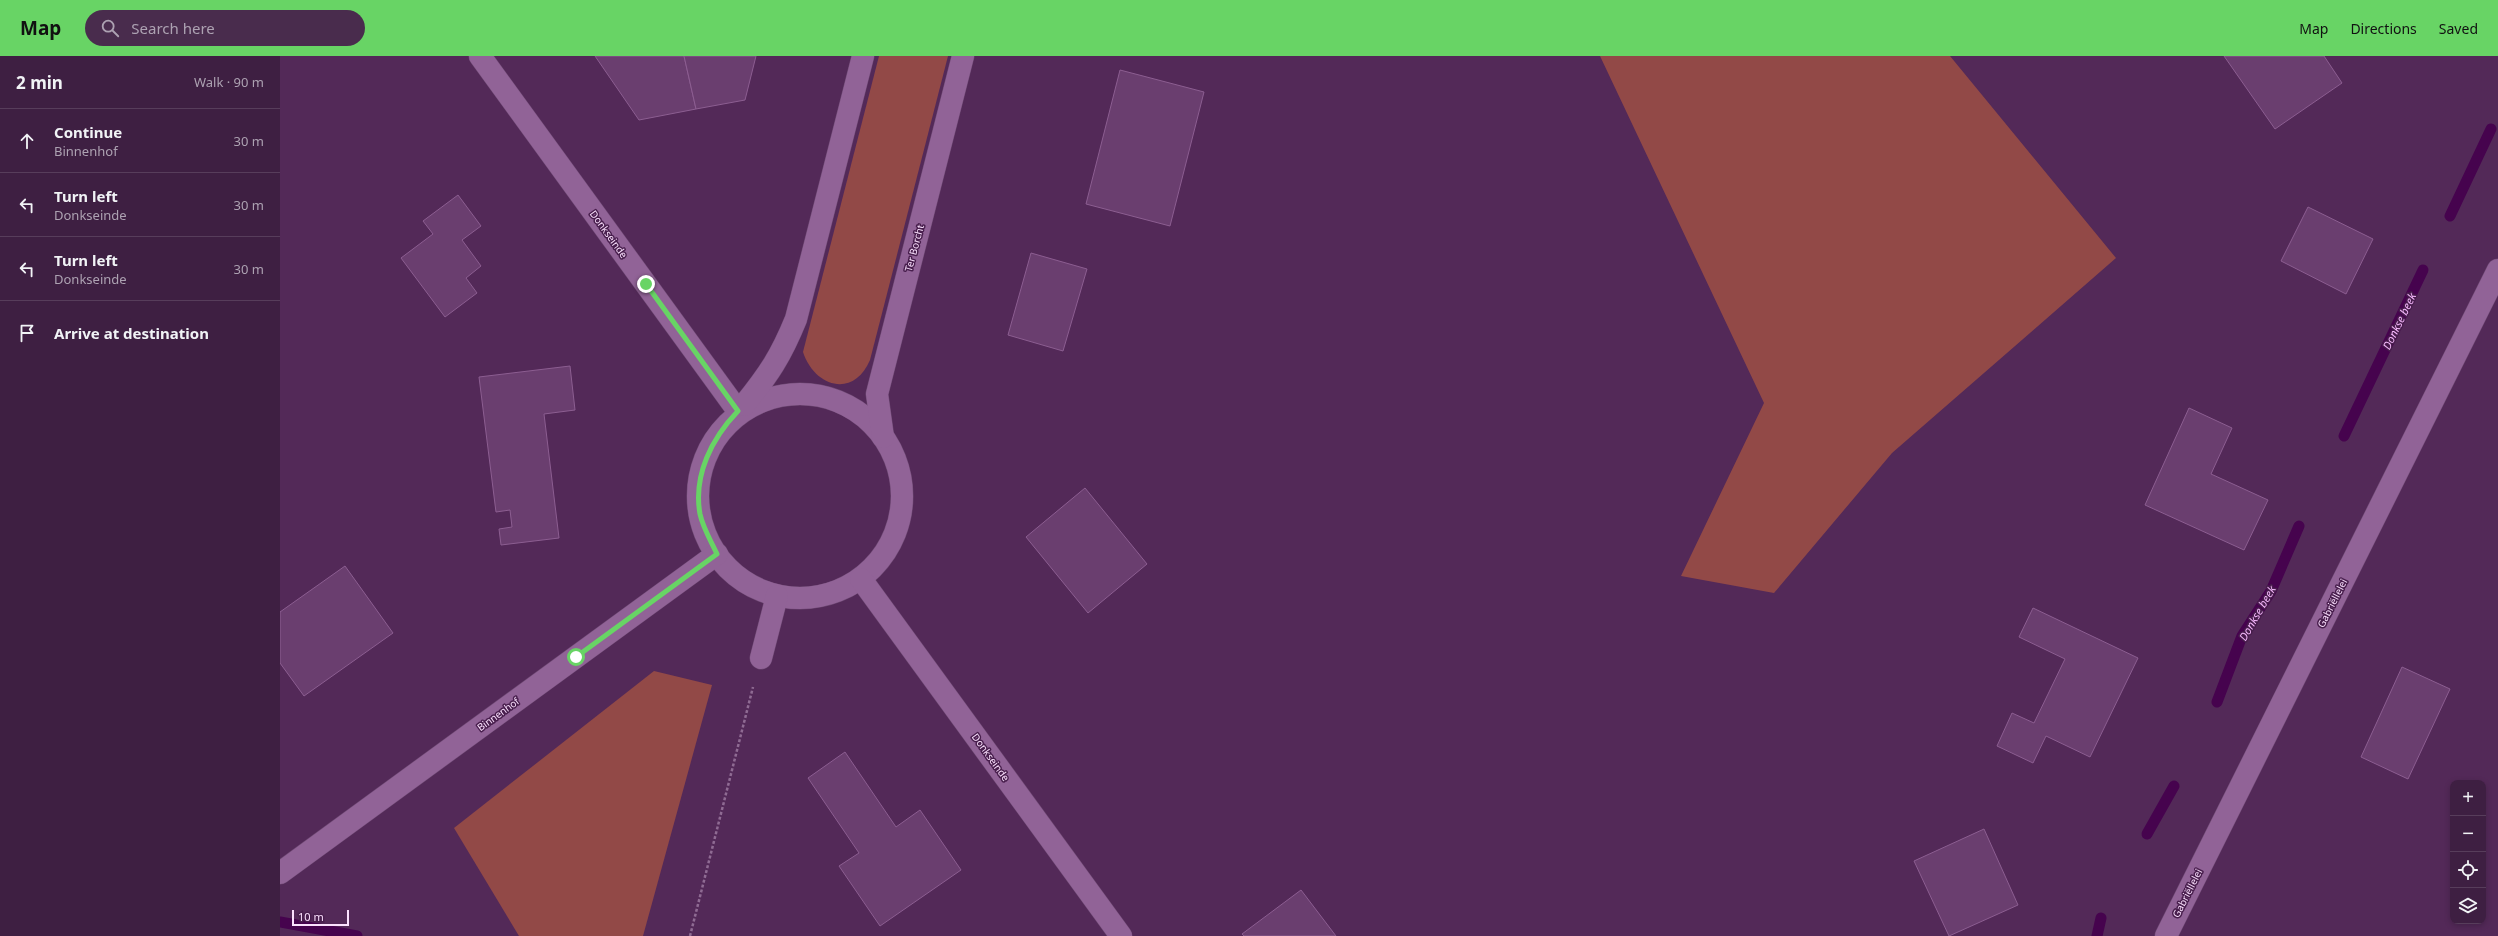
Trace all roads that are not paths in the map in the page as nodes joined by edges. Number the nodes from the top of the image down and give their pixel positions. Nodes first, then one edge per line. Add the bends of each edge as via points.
1 (480, 56) edge
2 (863, 56) edge
3 (963, 56) edge
4 (2498, 270) edge
5 (738, 411) junction
6 (884, 440) junction
7 (717, 554) junction
8 (860, 579) junction
9 (777, 596) junction
10 (761, 658) road end
11 (280, 873) edge
12 (1121, 936) edge
13 (2166, 936) edge

1 - 5 street, Donkseinde
2 - 5 street via 796,319 783,352 765,380
3 - 6 street, Ter Borcht via 877,394
4 - 13 street, Gabriëllelei
5 - 6 street via 765,398 784,395 803,394 830,399 859,410
5 - 7 street via 724,425 702,468 700,514
6 - 8 street via 893,460 897,479 900,497 898,523 891,544 878,562
7 - 9 street via 734,574 755,588
7 - 11 street, Binnenhof
8 - 9 street via 830,593 804,599
8 - 12 street, Donkseinde
9 - 10 street

